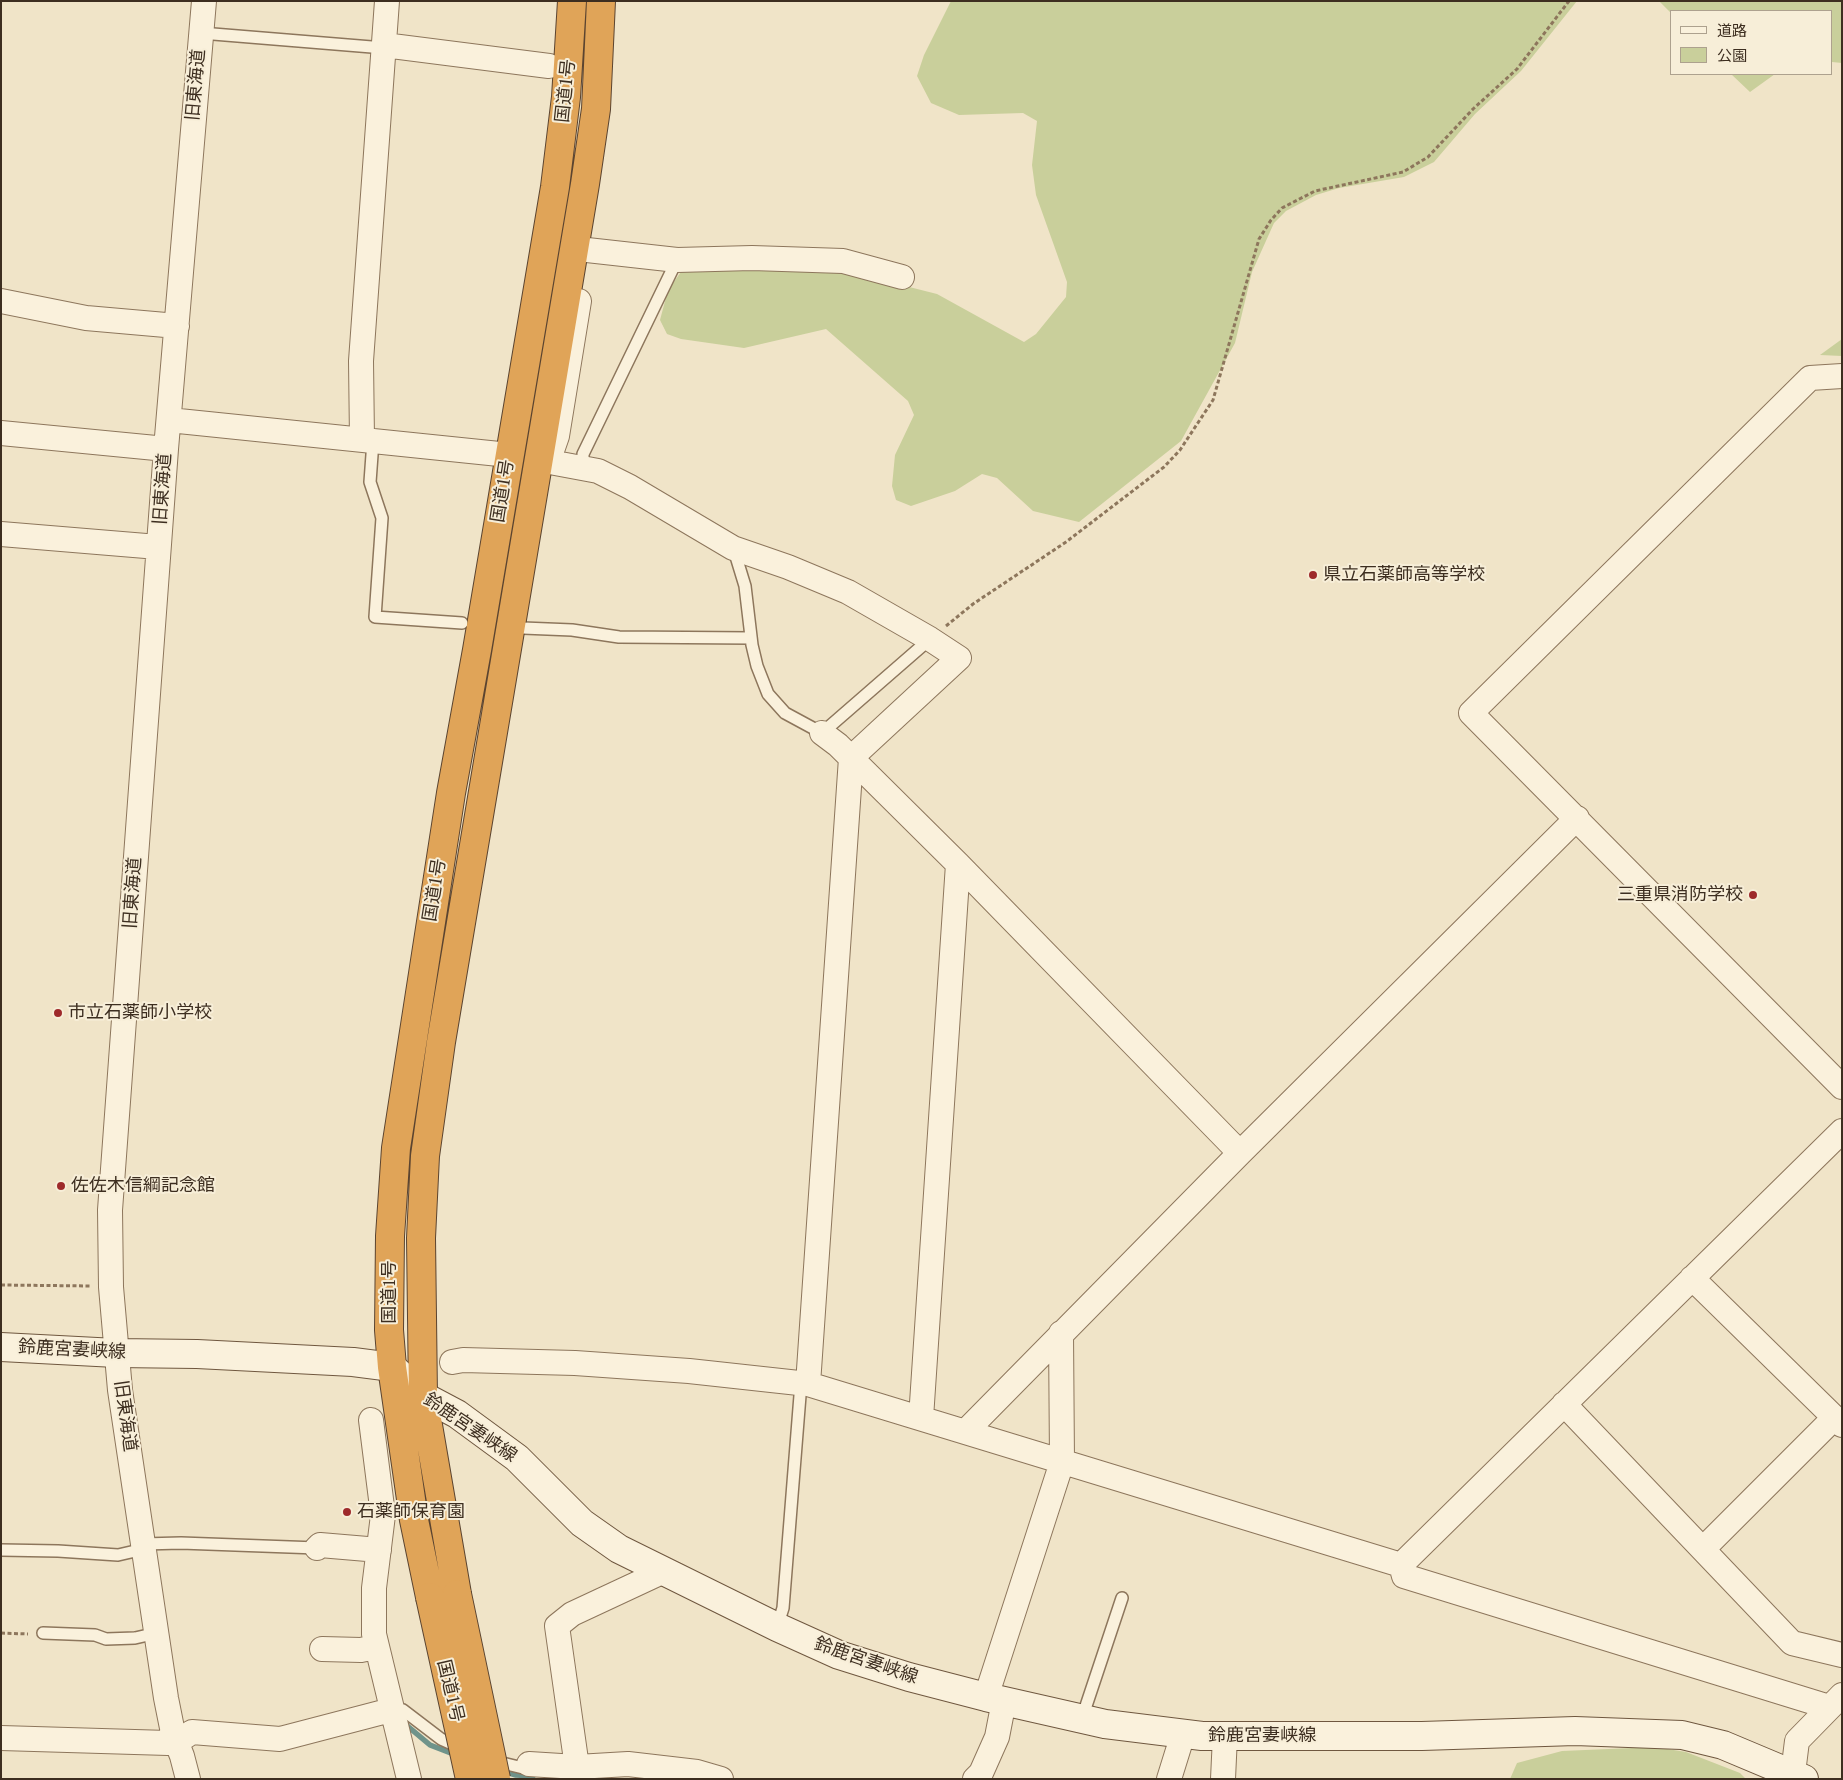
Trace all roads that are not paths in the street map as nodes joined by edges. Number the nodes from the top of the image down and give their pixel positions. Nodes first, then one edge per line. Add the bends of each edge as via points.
1 (204, 1) edge
2 (387, 1) edge
3 (572, 1) edge
4 (601, 1) edge
5 (201, 33) junction
6 (384, 47) junction
7 (549, 66) dead end
8 (591, 143) junction
9 (587, 250) junction
10 (677, 260) junction
11 (902, 277) dead end
12 (1, 301) edge
13 (177, 326) junction
14 (1842, 376) edge
15 (169, 420) junction
16 (1, 433) edge
17 (367, 440) junction
18 (166, 449) junction
19 (509, 455) junction
20 (544, 461) junction
21 (583, 467) junction
22 (1, 534) edge
23 (158, 547) junction
24 (733, 548) junction
25 (462, 623) dead end
26 (523, 628) dead end
27 (752, 638) junction
28 (930, 639) junction
29 (822, 733) junction
30 (851, 758) junction
31 (1577, 818) junction
32 (958, 864) junction
33 (1842, 1087) edge
34 (1842, 1131) edge
35 (1240, 1153) junction
36 (1692, 1278) junction
37 (1061, 1333) junction
38 (1, 1347) edge
39 (116, 1353) junction
40 (452, 1362) dead end
41 (392, 1367) junction
42 (804, 1384) junction
43 (423, 1396) junction
44 (1564, 1404) junction
45 (921, 1418) junction
46 (1838, 1419) edge
47 (372, 1420) dead end
48 (965, 1432) junction
49 (1062, 1462) junction
50 (144, 1547) junction
51 (317, 1548) joint
52 (1703, 1549) junction
53 (1, 1550) edge
54 (379, 1550) junction
55 (1402, 1565) junction
56 (662, 1572) junction
57 (1122, 1598) dead end
58 (777, 1628) junction
59 (43, 1633) road end
60 (157, 1633) junction
61 (375, 1647) junction
62 (322, 1649) dead end
63 (1842, 1655) edge
64 (995, 1699) junction
65 (1835, 1701) edge
66 (392, 1710) junction
67 (1082, 1718) junction
68 (1183, 1734) junction
69 (1224, 1736) junction
70 (1, 1738) edge
71 (177, 1742) junction
72 (529, 1764) joint
73 (577, 1767) junction
74 (1799, 1776) edge
75 (188, 1779) edge
76 (409, 1779) edge
77 (470, 1779) edge
78 (496, 1779) edge
79 (721, 1779) edge
80 (975, 1779) edge
81 (1170, 1779) edge
82 (1223, 1779) edge

1 - 5 street, 旧東海道
2 - 6 street
3 - 19 highway, 国道1号 via 566,97 555,187
4 - 8 highway, 国道1号 via 596,108
5 - 6 lane
5 - 13 street, 旧東海道
6 - 7 street
6 - 17 street via 361,361
8 - 9 street via 596,193
8 - 20 highway, 国道1号
9 - 10 street
9 - 20 street via 557,436
10 - 11 street via 843,261
10 - 21 lane via 583,454
12 - 13 street via 86,318
13 - 15 street, 旧東海道
14 - 31 street via 1810,378 1471,713
15 - 17 street
15 - 18 street, 旧東海道
16 - 18 street
17 - 19 street
17 - 25 lane via 370,482 382,518 375,617
18 - 23 street, 旧東海道
19 - 41 highway, 国道1号 via 451,793 396,1148 390,1236
20 - 21 street
20 - 43 highway, 国道1号 via 440,1042 425,1156
21 - 24 street via 630,488
22 - 23 street
23 - 39 street, 旧東海道 via 112,1170 111,1287
24 - 27 lane via 745,586
24 - 28 street via 788,566 848,592
26 - 27 lane via 572,630 618,637
27 - 29 lane via 757,666 768,694 785,713
28 - 29 lane
28 - 30 street via 959,658
29 - 30 street
30 - 32 street
30 - 42 street
31 - 33 street
31 - 35 street
32 - 35 street
32 - 45 street
34 - 36 street
35 - 37 street
36 - 44 street
36 - 46 street
37 - 48 street
37 - 49 street
38 - 39 main road, 鈴鹿宮妻峡線
39 - 41 main road, 鈴鹿宮妻峡線 via 197,1354
39 - 50 street, 旧東海道
40 - 42 street via 575,1363
41 - 43 main road, 鈴鹿宮妻峡線
41 - 77 highway, 国道1号, bridge via 414,1520
42 - 45 street
42 - 58 lane via 783,1608
43 - 56 main road, 鈴鹿宮妻峡線 via 457,1414 517,1458 600,1537
43 - 78 highway, 国道1号, bridge via 457,1594
44 - 52 street
44 - 55 street
45 - 48 street
46 - 52 street
47 - 54 street via 383,1516
48 - 49 street
49 - 55 street
49 - 64 street
50 - 51 lane via 181,1543
50 - 53 lane via 118,1556
50 - 60 street, 旧東海道
51 - 54 street via 320,1545
52 - 63 street via 1792,1643
54 - 61 street via 374,1588
55 - 65 street via 1404,1576
56 - 58 main road, 鈴鹿宮妻峡線
56 - 73 street via 572,1614 556,1626
57 - 67 lane
58 - 64 main road, 鈴鹿宮妻峡線 via 871,1666
59 - 60 lane via 106,1639
60 - 71 street, 旧東海道
61 - 62 street
61 - 66 street
64 - 67 main road, 鈴鹿宮妻峡線
64 - 80 street via 997,1737 981,1773
65 - 74 street via 1797,1741
66 - 71 street via 280,1739 192,1732
66 - 72 lane via 402,1710 441,1739 476,1755 523,1768
66 - 76 street
67 - 68 main road, 鈴鹿宮妻峡線
68 - 69 main road, 鈴鹿宮妻峡線
68 - 81 street
69 - 74 main road, 鈴鹿宮妻峡線 via 1422,1736 1575,1731 1682,1735 1723,1745
69 - 82 street
70 - 71 street
71 - 75 street, 旧東海道
72 - 73 street
73 - 79 street via 656,1766

